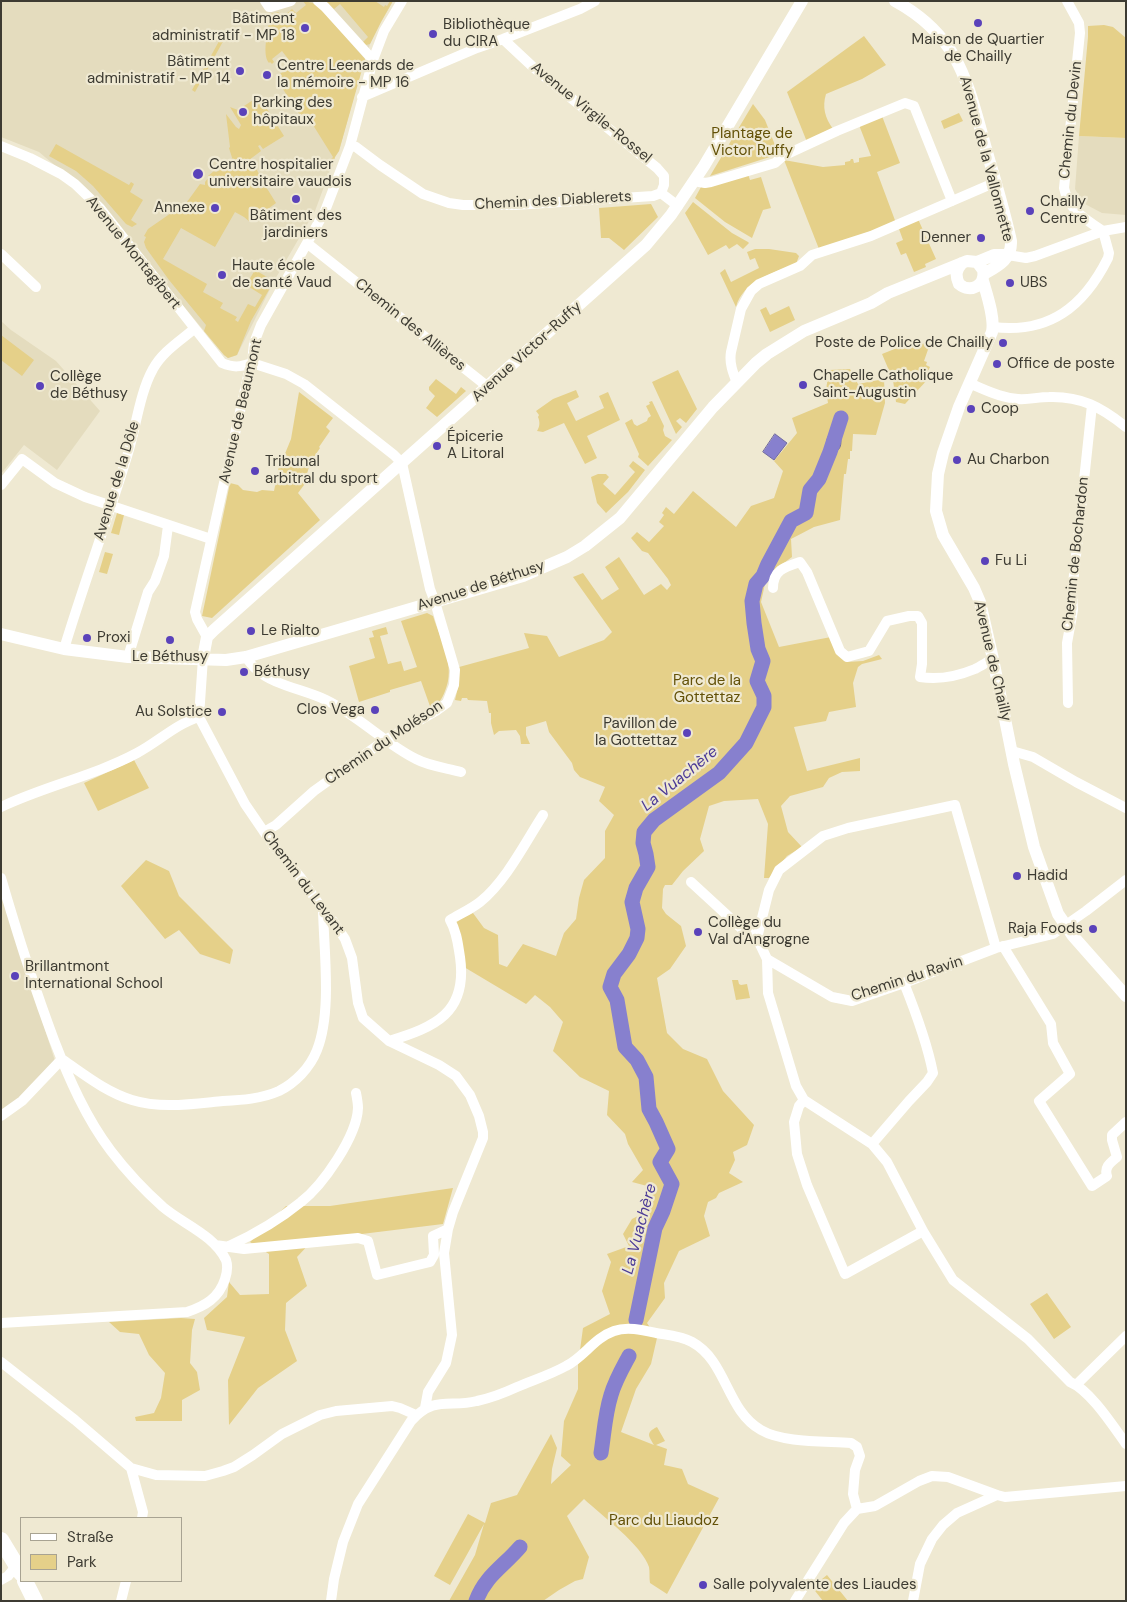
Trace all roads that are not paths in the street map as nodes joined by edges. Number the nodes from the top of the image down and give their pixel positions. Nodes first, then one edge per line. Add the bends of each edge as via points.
1 (265, 1) edge
2 (291, 1) edge
3 (318, 1) edge
4 (402, 1) edge
5 (595, 1) edge
6 (802, 1) edge
7 (895, 1) edge
8 (1067, 1) edge
9 (503, 39) junction
10 (373, 60) junction
11 (362, 97) junction
12 (1, 146) edge
13 (350, 146) junction
14 (694, 181) junction
15 (996, 182) junction
16 (661, 193) junction
17 (952, 201) junction
18 (678, 206) junction
19 (1126, 227) edge
20 (1103, 231) junction
21 (308, 244) junction
22 (1, 254) edge
23 (1008, 255) junction
24 (977, 262) junction
25 (962, 263) junction
26 (956, 278) junction
27 (984, 278) junction
28 (36, 287) dead end
29 (967, 288) junction
30 (871, 303) junction
31 (992, 321) junction
32 (194, 329) junction
33 (252, 363) junction
34 (736, 383) junction
35 (970, 384) junction
36 (488, 387) junction
37 (1092, 405) junction
38 (1126, 427) edge
39 (402, 463) junction
40 (1, 485) edge
41 (110, 506) junction
42 (168, 526) junction
43 (211, 539) junction
44 (773, 588) dead end
45 (435, 602) junction
46 (1, 634) edge
47 (207, 636) junction
48 (64, 649) junction
49 (128, 657) junction
50 (246, 657) junction
51 (203, 658) junction
52 (993, 659) junction
53 (1068, 703) dead end
54 (199, 717) junction
55 (385, 740) junction
56 (1012, 751) junction
57 (461, 772) dead end
58 (1, 807) edge
59 (1126, 808) edge
60 (544, 815) dead end
61 (264, 832) junction
62 (1, 878) edge
63 (1126, 880) edge
64 (692, 882) dead end
65 (322, 910) junction
66 (1065, 925) junction
67 (757, 938) junction
68 (999, 947) junction
69 (766, 960) junction
70 (904, 983) junction
71 (1126, 996) edge
72 (389, 1041) junction
73 (62, 1060) junction
74 (356, 1093) dead end
75 (804, 1100) junction
76 (1, 1116) edge
77 (1126, 1122) edge
78 (872, 1144) junction
79 (448, 1229) junction
80 (923, 1231) junction
81 (225, 1250) junction
82 (1, 1323) edge
83 (1126, 1336) edge
84 (1, 1362) edge
85 (1077, 1384) junction
86 (425, 1408) junction
87 (416, 1415) junction
88 (1126, 1444) edge
89 (131, 1468) junction
90 (1126, 1486) edge
91 (997, 1495) junction
92 (857, 1509) junction
93 (142, 1517) edge
94 (1, 1540) edge
95 (19, 1569) edge
96 (1, 1580) edge
97 (25, 1582) edge
98 (126, 1582) edge
99 (34, 1601) edge
100 (121, 1601) edge
101 (331, 1601) edge
102 (795, 1601) edge
103 (913, 1601) edge

1 - 2 street via 271,7
3 - 10 street
4 - 10 street, Avenue de Beaumont via 384,31
5 - 9 street
6 - 14 street, Avenue Victor-Ruffy
7 - 15 street, Avenue de la Vallonnette via 939,35 957,60
8 - 20 street, Chemin du Devin via 1079,22 1079,47 1065,196 1077,212
9 - 11 street
9 - 16 street, Avenue Virgile-Rossel via 657,168 664,176
10 - 11 street, Avenue de Beaumont
11 - 13 street, Avenue de Beaumont
12 - 32 street, Avenue Montagibert via 30,158 75,184 100,208
13 - 16 street, Chemin des Diablerets via 423,194 449,203 514,205
13 - 21 street, Avenue de Beaumont via 325,211
14 - 17 street via 711,182 775,162 837,131 905,103 914,106
14 - 18 street, Avenue Victor-Ruffy
15 - 17 street
15 - 23 street, Avenue de la Vallonnette via 1011,241
16 - 18 street
17 - 34 street via 871,236 812,255 800,266 751,291 740,309 730,358
18 - 36 street, Avenue Victor-Ruffy via 646,246
19 - 20 street
20 - 23 street via 1035,256
20 - 31 street via 1108,258 1091,288 1071,308 1026,327 1003,328
21 - 33 street, Avenue de Beaumont via 261,325 254,343
21 - 36 street, Chemin des Allières
22 - 28 street
23 - 24 street, Avenue de Béthusy via 994,254
23 - 27 street
24 - 25 street, Avenue de Béthusy
24 - 27 street
25 - 26 street
25 - 30 street, Avenue de Béthusy via 885,294
26 - 29 street
26 - 30 street, Avenue de Béthusy via 942,278 888,301
27 - 29 street via 977,287
27 - 31 street
29 - 31 street via 978,298
30 - 34 street, Avenue de Béthusy via 802,332 767,354
31 - 35 street, Avenue de Chailly
32 - 33 street, Avenue Montagibert via 222,363 232,367
32 - 41 street, Avenue de la Dôle via 152,370
33 - 39 street via 286,374 304,384
33 - 43 street, Avenue de Beaumont
34 - 45 street, Avenue de Béthusy via 620,518 585,546 523,576
35 - 37 street via 1004,397 1069,397
35 - 52 street, Avenue de Chailly via 943,453 936,511 943,535 978,595
36 - 39 street, Avenue Victor-Ruffy
37 - 38 street
37 - 53 street, Chemin de Bochardon via 1072,593 1073,610 1067,643
39 - 45 street, Chemin du Moléson
39 - 47 street, Avenue Victor-Ruffy
40 - 41 street via 22,459 55,483
41 - 42 street
41 - 48 street, Avenue de la Dôle
42 - 43 street
42 - 49 street via 164,556 148,592
43 - 47 street, Avenue de Beaumont via 195,612
44 - 52 street via 777,573 800,562 840,651 847,657 869,651 887,621 918,616 922,623 920,677 934,679 963,673
45 - 50 street, Avenue de Béthusy
45 - 55 street, Chemin du Moléson via 454,662 452,691 442,707
46 - 48 street, Avenue de Béthusy
47 - 51 street
48 - 49 street, Avenue de Béthusy
49 - 51 street, Avenue de Béthusy
50 - 51 street, Avenue de Béthusy via 226,660
50 - 55 street via 256,670 340,707
51 - 54 street, Chemin du Levant
52 - 56 street, Avenue de Chailly
54 - 58 street via 91,774
54 - 61 street, Chemin du Levant via 245,804
55 - 57 street via 418,760
55 - 61 street, Chemin du Moléson
56 - 59 street via 1033,757
56 - 66 street, Avenue de Chailly via 1036,854
60 - 72 street via 494,888 450,920 455,928 460,963 461,985 454,1005 440,1020 425,1029
61 - 65 street, Chemin du Levant
62 - 73 street via 37,995
63 - 66 street, Chemin du Ravin
64 - 67 street via 741,928
65 - 72 street, Chemin du Levant via 348,946 363,1018
65 - 73 street via 325,983 321,1037 308,1066 298,1078 280,1090 263,1097 156,1105 103,1088
66 - 68 street, Chemin du Ravin via 1054,934
66 - 71 street, Avenue de Chailly
67 - 68 street via 769,890 779,870 823,836 955,805
67 - 69 street
68 - 70 street, Chemin du Ravin
68 - 77 street via 1051,1024 1053,1043 1070,1074 1039,1101 1092,1186 1107,1176 1107,1166 1117,1157 1112,1135
69 - 70 street, Chemin du Ravin via 832,997 845,1000 852,1001
69 - 75 street via 768,994 796,1086
70 - 78 street via 918,1017 933,1073
72 - 79 street, Chemin du Levant via 456,1076 479,1116 483,1138
73 - 76 street via 22,1101
73 - 81 street via 98,1131 128,1171 164,1208
74 - 81 street via 358,1109 355,1121 325,1178 303,1201 276,1221
75 - 78 street
75 - 80 street via 794,1122 797,1154 845,1274
78 - 80 street via 887,1162
79 - 81 street via 433,1236 434,1255 430,1262 377,1275 368,1241 358,1238
79 - 86 street, Chemin du Levant via 444,1253 452,1334 446,1363 428,1392
80 - 85 street via 953,1280 1022,1334 1070,1382
81 - 82 street via 227,1268 223,1286 207,1304 187,1312
83 - 85 street
84 - 89 street
85 - 88 street
86 - 87 street
86 - 92 street via 476,1402 502,1394 567,1366 594,1342 616,1330 646,1331 682,1338 709,1356 738,1408 760,1430 788,1439 851,1443 857,1447 860,1456 853,1494
87 - 89 street via 392,1406 320,1415 282,1434 234,1467 205,1476 156,1475
87 - 101 street via 358,1504 343,1542
89 - 93 street via 144,1512
90 - 91 street via 1005,1497
91 - 92 street via 948,1477 932,1476 875,1506
91 - 103 street via 957,1513 943,1525 920,1564
92 - 102 street via 842,1526
94 - 95 main road
95 - 96 street
97 - 99 main road
98 - 100 street

